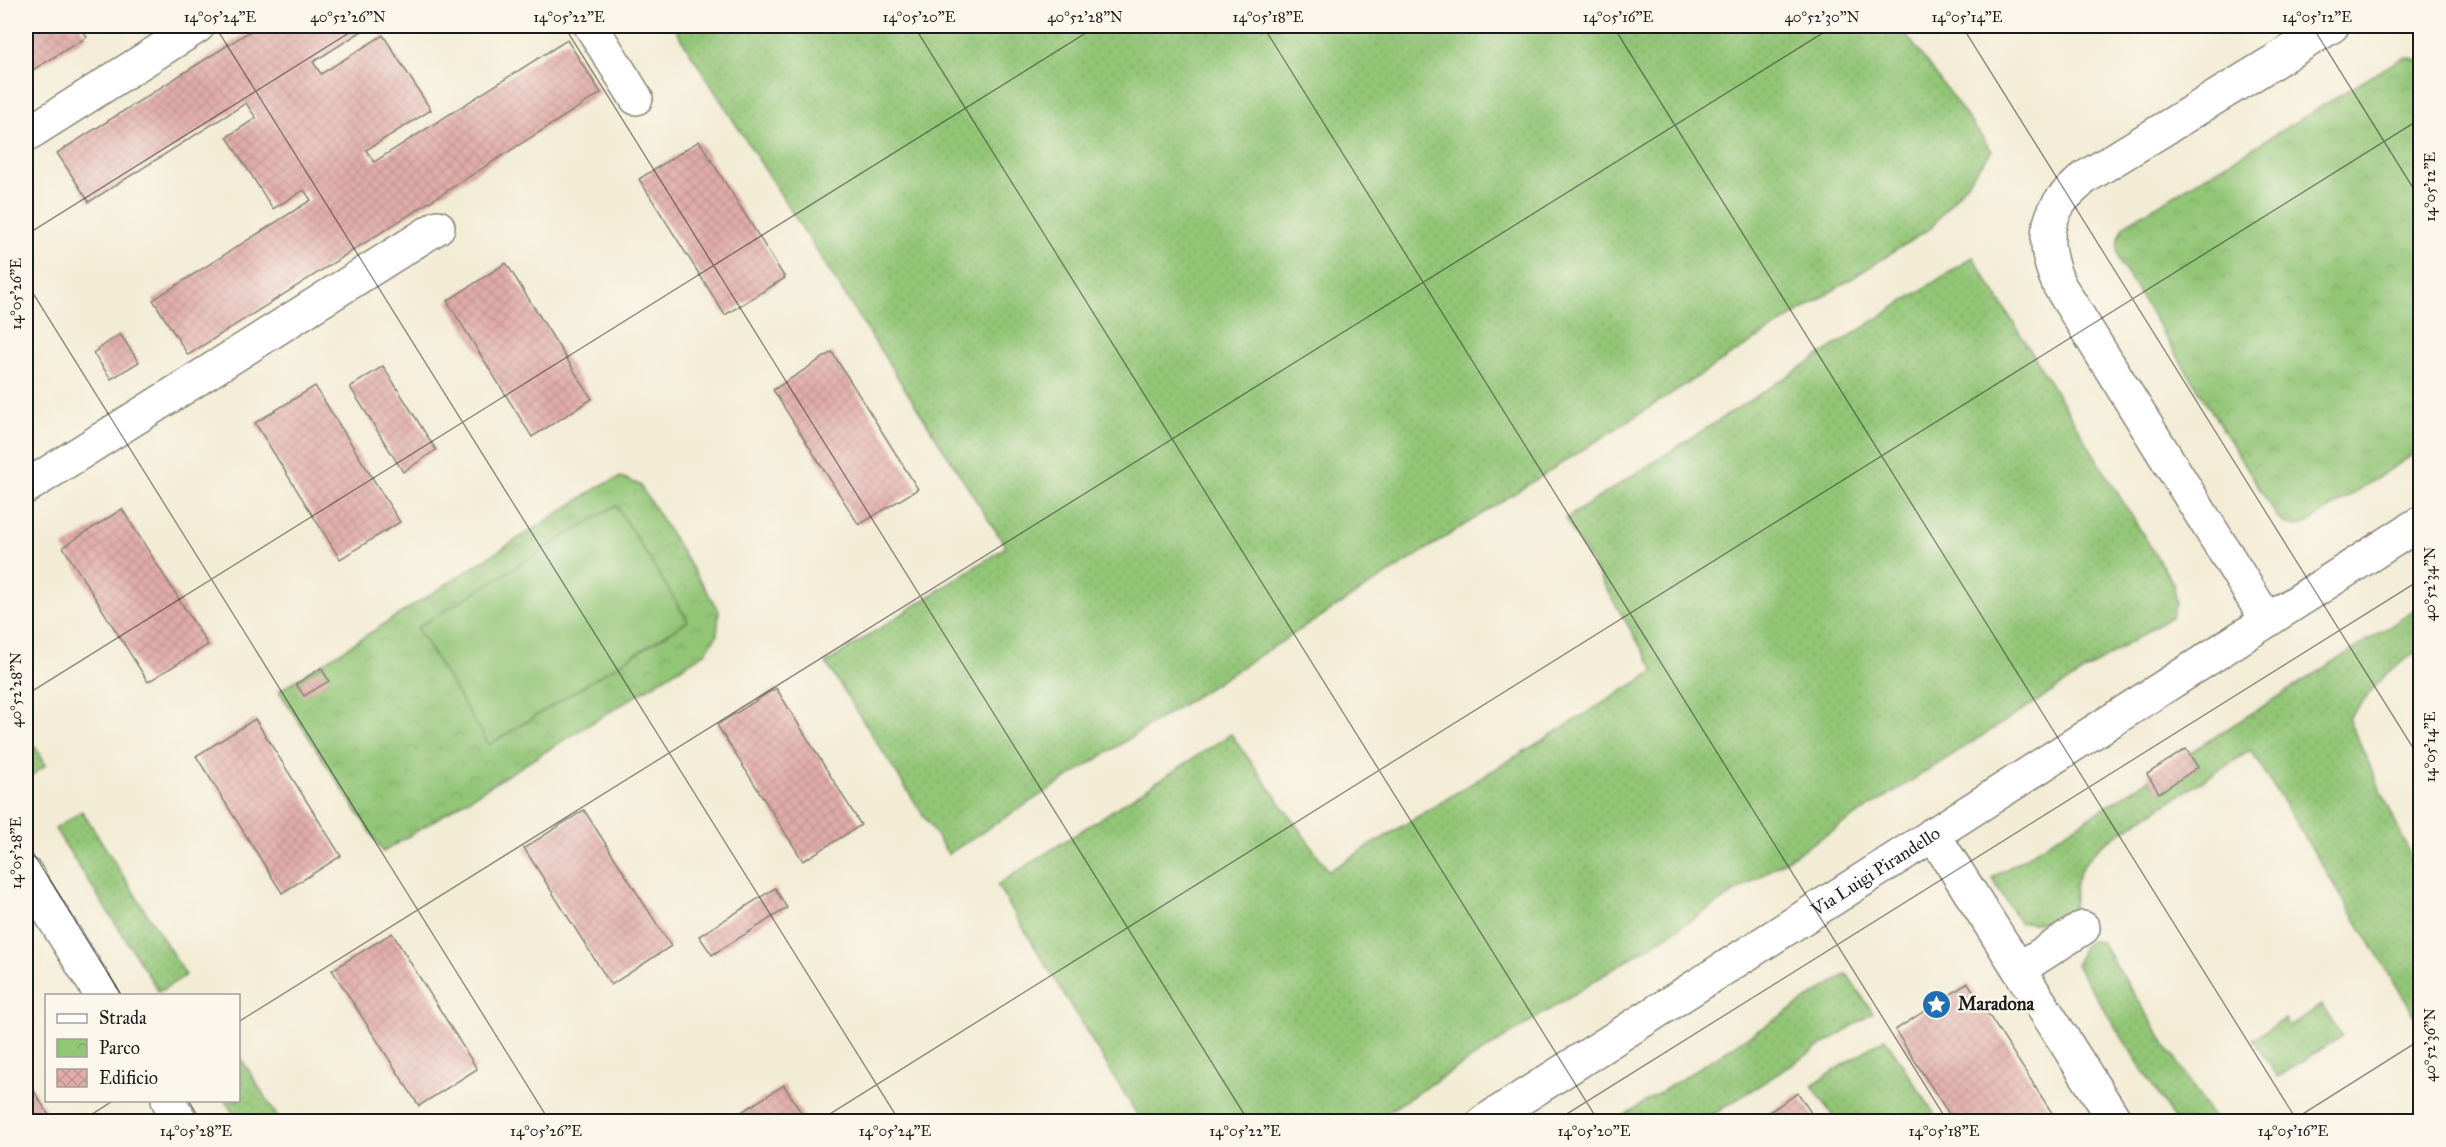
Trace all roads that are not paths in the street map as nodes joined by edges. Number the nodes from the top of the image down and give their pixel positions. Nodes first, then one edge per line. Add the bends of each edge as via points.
1 (198, 26) edge
2 (591, 26) edge
3 (2332, 26) edge
4 (636, 98) dead end
5 (26, 135) edge
6 (438, 227) dead end
7 (26, 487) edge
8 (2421, 523) edge
9 (2267, 620) junction
10 (1933, 834) junction
11 (26, 874) edge
12 (2083, 928) dead end
13 (2019, 969) junction
14 (101, 994) edge
15 (169, 1102) edge
16 (181, 1122) edge
17 (1484, 1122) edge
18 (2116, 1122) edge

1 - 5 street
2 - 4 street
3 - 9 street via 2084,178 2060,203 2048,231 2048,260 2059,285
6 - 7 street
8 - 9 street, Via Luigi Pirandello
9 - 10 street, Via Luigi Pirandello
10 - 13 street
10 - 17 street, Via Luigi Pirandello
11 - 14 street
12 - 13 street
13 - 18 street
15 - 16 street

